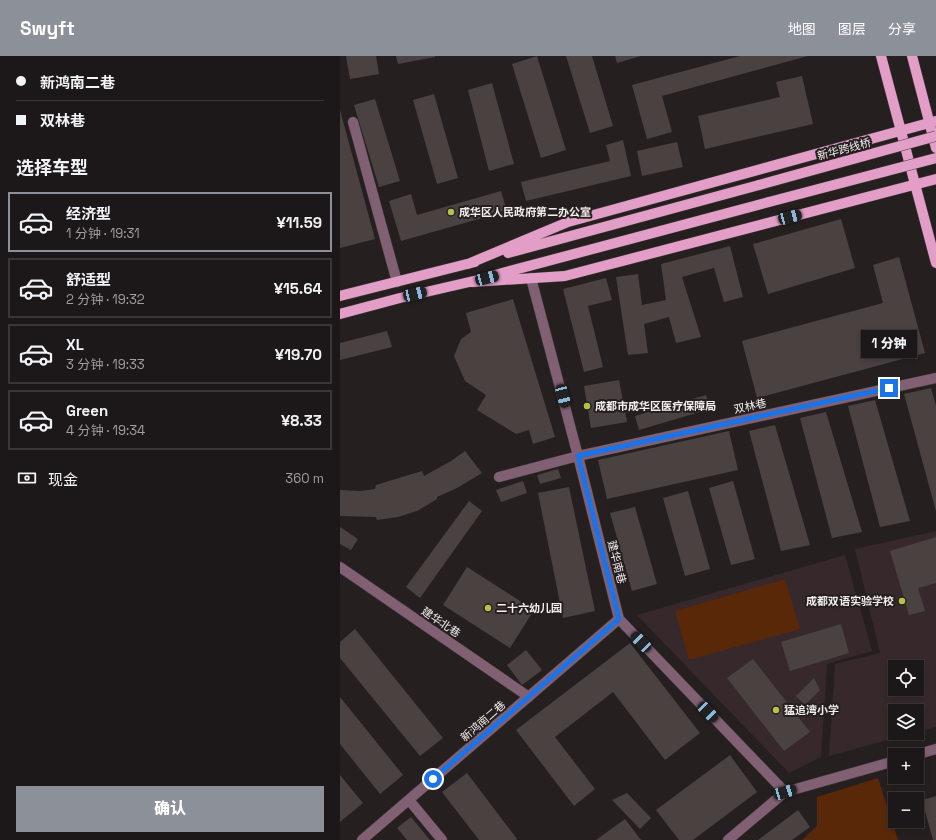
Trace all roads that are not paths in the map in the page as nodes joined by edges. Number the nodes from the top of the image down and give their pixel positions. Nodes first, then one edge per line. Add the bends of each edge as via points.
1 (881, 56) edge
2 (912, 56) edge
3 (353, 122) dead end
4 (933, 122) edge
5 (901, 131) junction
6 (936, 136) edge
7 (936, 148) edge
8 (936, 158) edge
9 (936, 179) edge
10 (915, 184) junction
11 (468, 264) junction
12 (936, 264) edge
13 (531, 278) junction
14 (397, 282) junction
15 (472, 282) junction
16 (340, 296) edge
17 (340, 314) edge
18 (936, 378) edge
19 (578, 456) junction
20 (499, 477) dead end
21 (340, 567) edge
22 (619, 619) junction
23 (529, 697) junction
24 (936, 749) edge
25 (924, 752) edge
26 (888, 763) edge
27 (785, 792) junction
28 (409, 800) junction
29 (362, 840) edge
30 (442, 840) edge
31 (728, 840) edge

1 - 5 main road
2 - 4 main road
3 - 14 street
4 - 5 main road
4 - 7 main road
5 - 10 main road
5 - 11 main road via 568,222
6 - 11 main road, 新华跨线桥, bridge
8 - 15 main road, bridge
9 - 10 main road
10 - 12 main road
10 - 13 main road via 565,276
11 - 14 main road
13 - 15 main road
13 - 19 street, 建华南巷
14 - 16 main road
15 - 17 main road
18 - 19 street, 双林巷
19 - 20 street, 双林巷
19 - 22 street, 建华南巷
21 - 23 street, 建华北巷
22 - 23 street, 新鸿南二巷
22 - 27 street, 建华南巷
23 - 28 street, 新鸿南二巷
24 - 25 street
26 - 27 street
27 - 31 street
28 - 29 street, 新鸿南二巷
28 - 30 street

